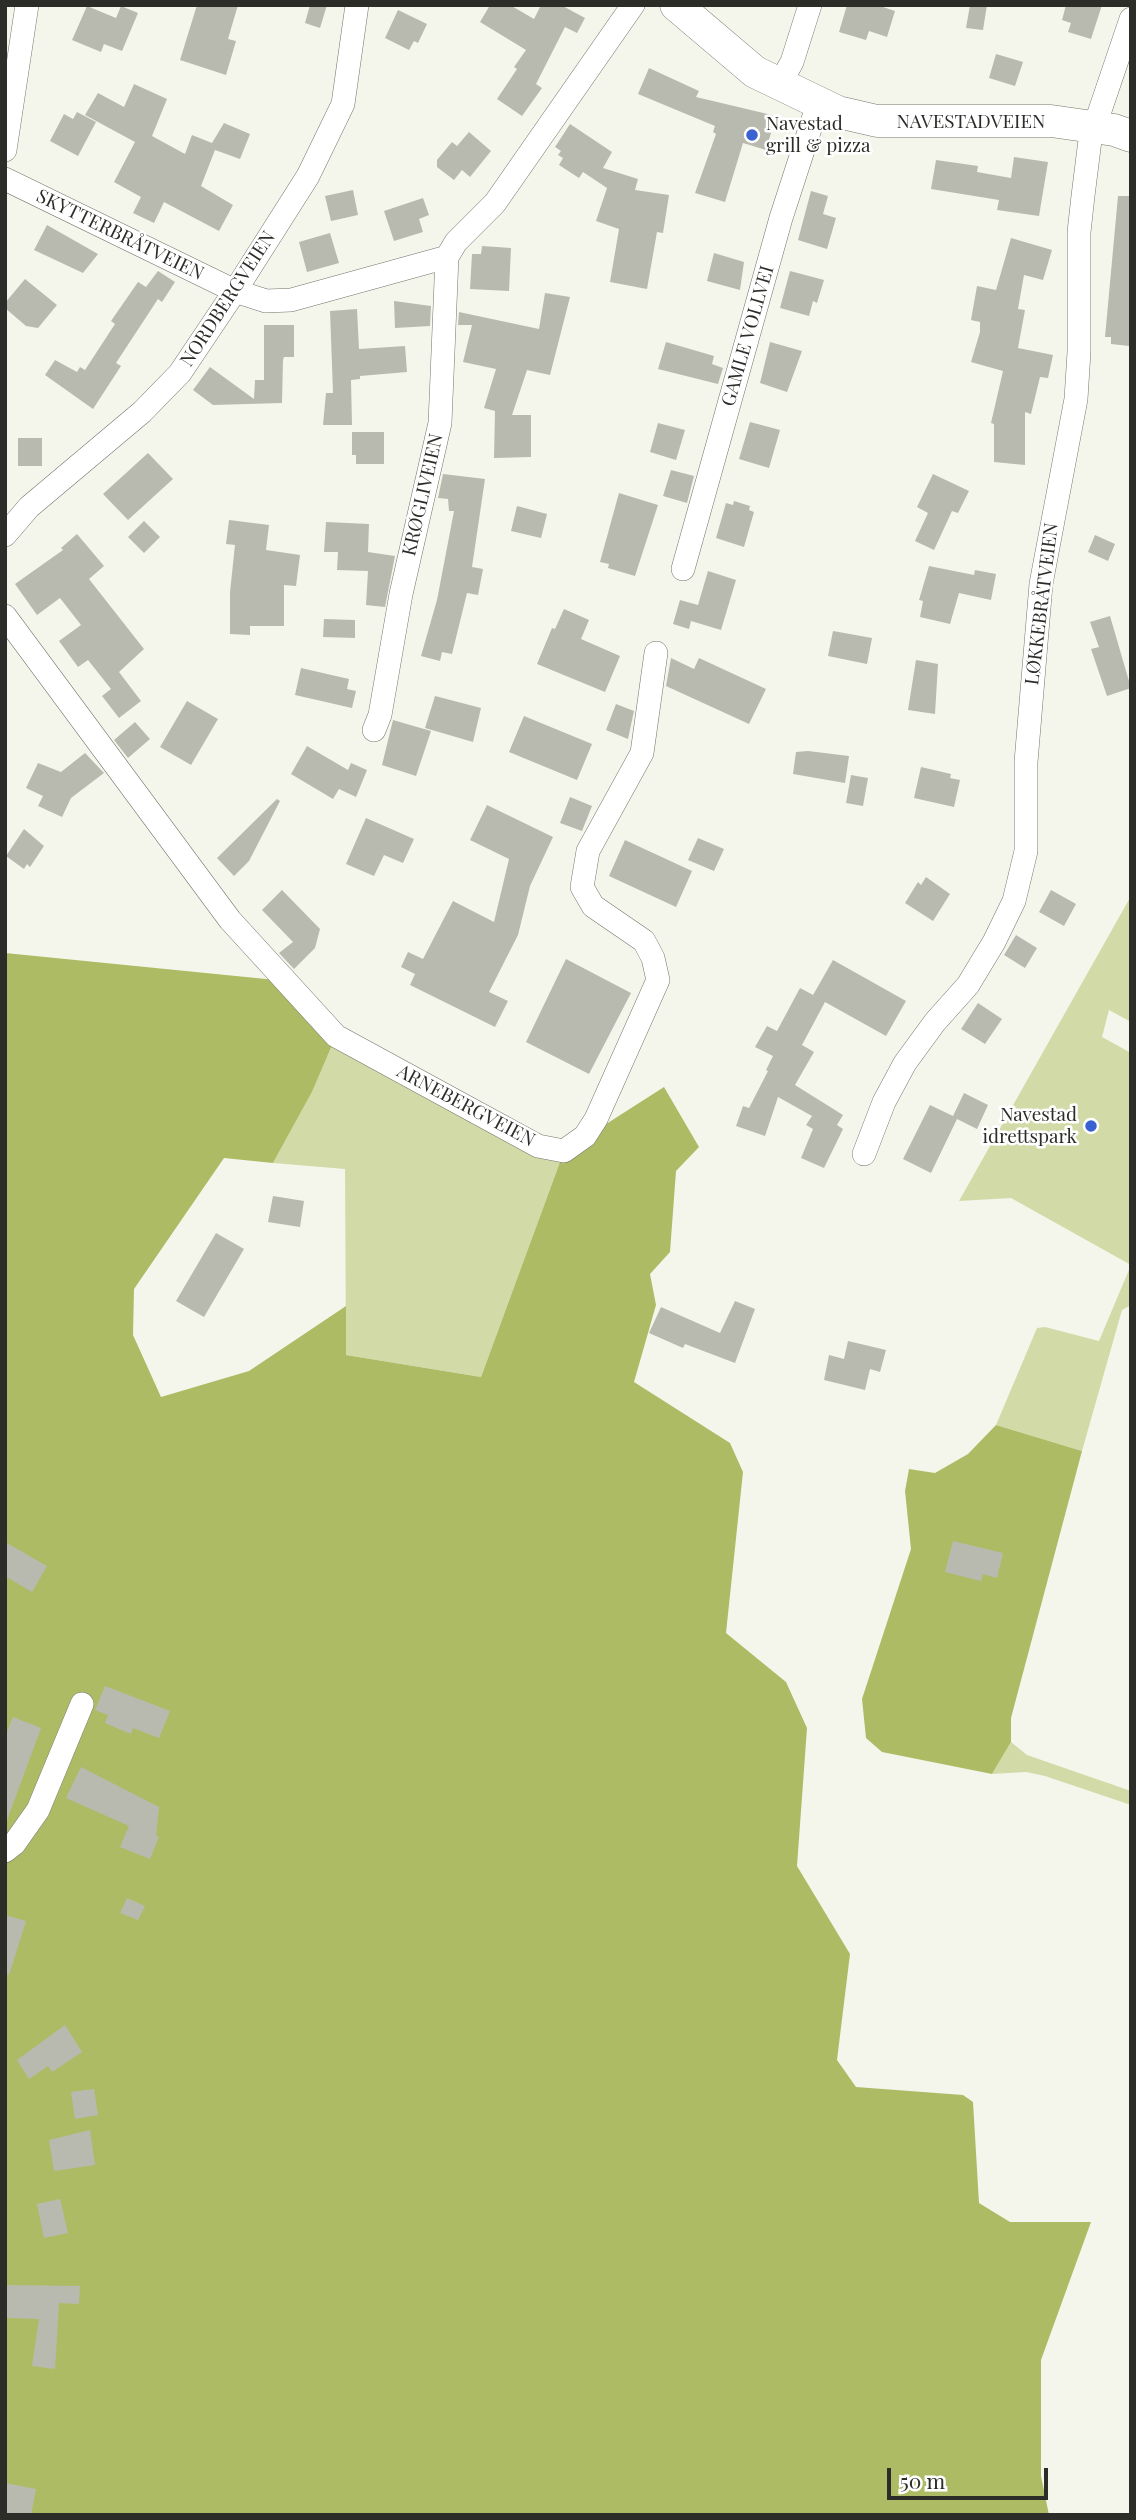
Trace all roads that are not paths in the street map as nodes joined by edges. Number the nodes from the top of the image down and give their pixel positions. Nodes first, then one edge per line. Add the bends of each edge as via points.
1 (27, 5) edge
2 (357, 5) edge
3 (633, 5) edge
4 (676, 5) edge
5 (810, 5) edge
6 (1131, 19) edge
7 (779, 85) junction
8 (818, 104) junction
9 (1096, 127) junction
10 (1131, 136) edge
11 (5, 150) edge
12 (5, 179) edge
13 (447, 257) junction
14 (235, 291) junction
15 (5, 535) edge
16 (683, 569) dead end
17 (5, 616) edge
18 (656, 653) dead end
19 (374, 730) dead end
20 (864, 1154) dead end
21 (82, 1704) dead end
22 (5, 1851) edge

1 - 11 street
2 - 14 street, NORDBERGVEIEN via 343,104 308,176
3 - 13 street via 495,204
4 - 7 street, NAVESTADVEIEN via 755,72
5 - 7 street via 792,62
6 - 9 street, LØKKEBRÅTVEIEN
7 - 8 street, NAVESTADVEIEN
8 - 9 street, NAVESTADVEIEN via 877,121 1051,121
8 - 16 street, GAMLE VOLLVEI
9 - 10 street, NAVESTADVEIEN
9 - 20 street, LØKKEBRÅTVEIEN via 1090,140 1079,232 1076,399 1041,584 1026,762 1026,851 1014,901 994,942 968,985 905,1063
12 - 14 street, SKYTTERBRÅTVEIEN
13 - 14 street via 291,300 266,301
13 - 19 street, KRØGLIVEIEN via 440,423
14 - 15 street, NORDBERGVEIEN via 180,373 142,412 29,507
17 - 18 street, ARNEBERGVEIEN via 230,920 336,1036 538,1146 564,1151 585,1136 596,1119 658,980 644,941 593,906 582,887 588,851 642,753
21 - 22 street via 38,1810

